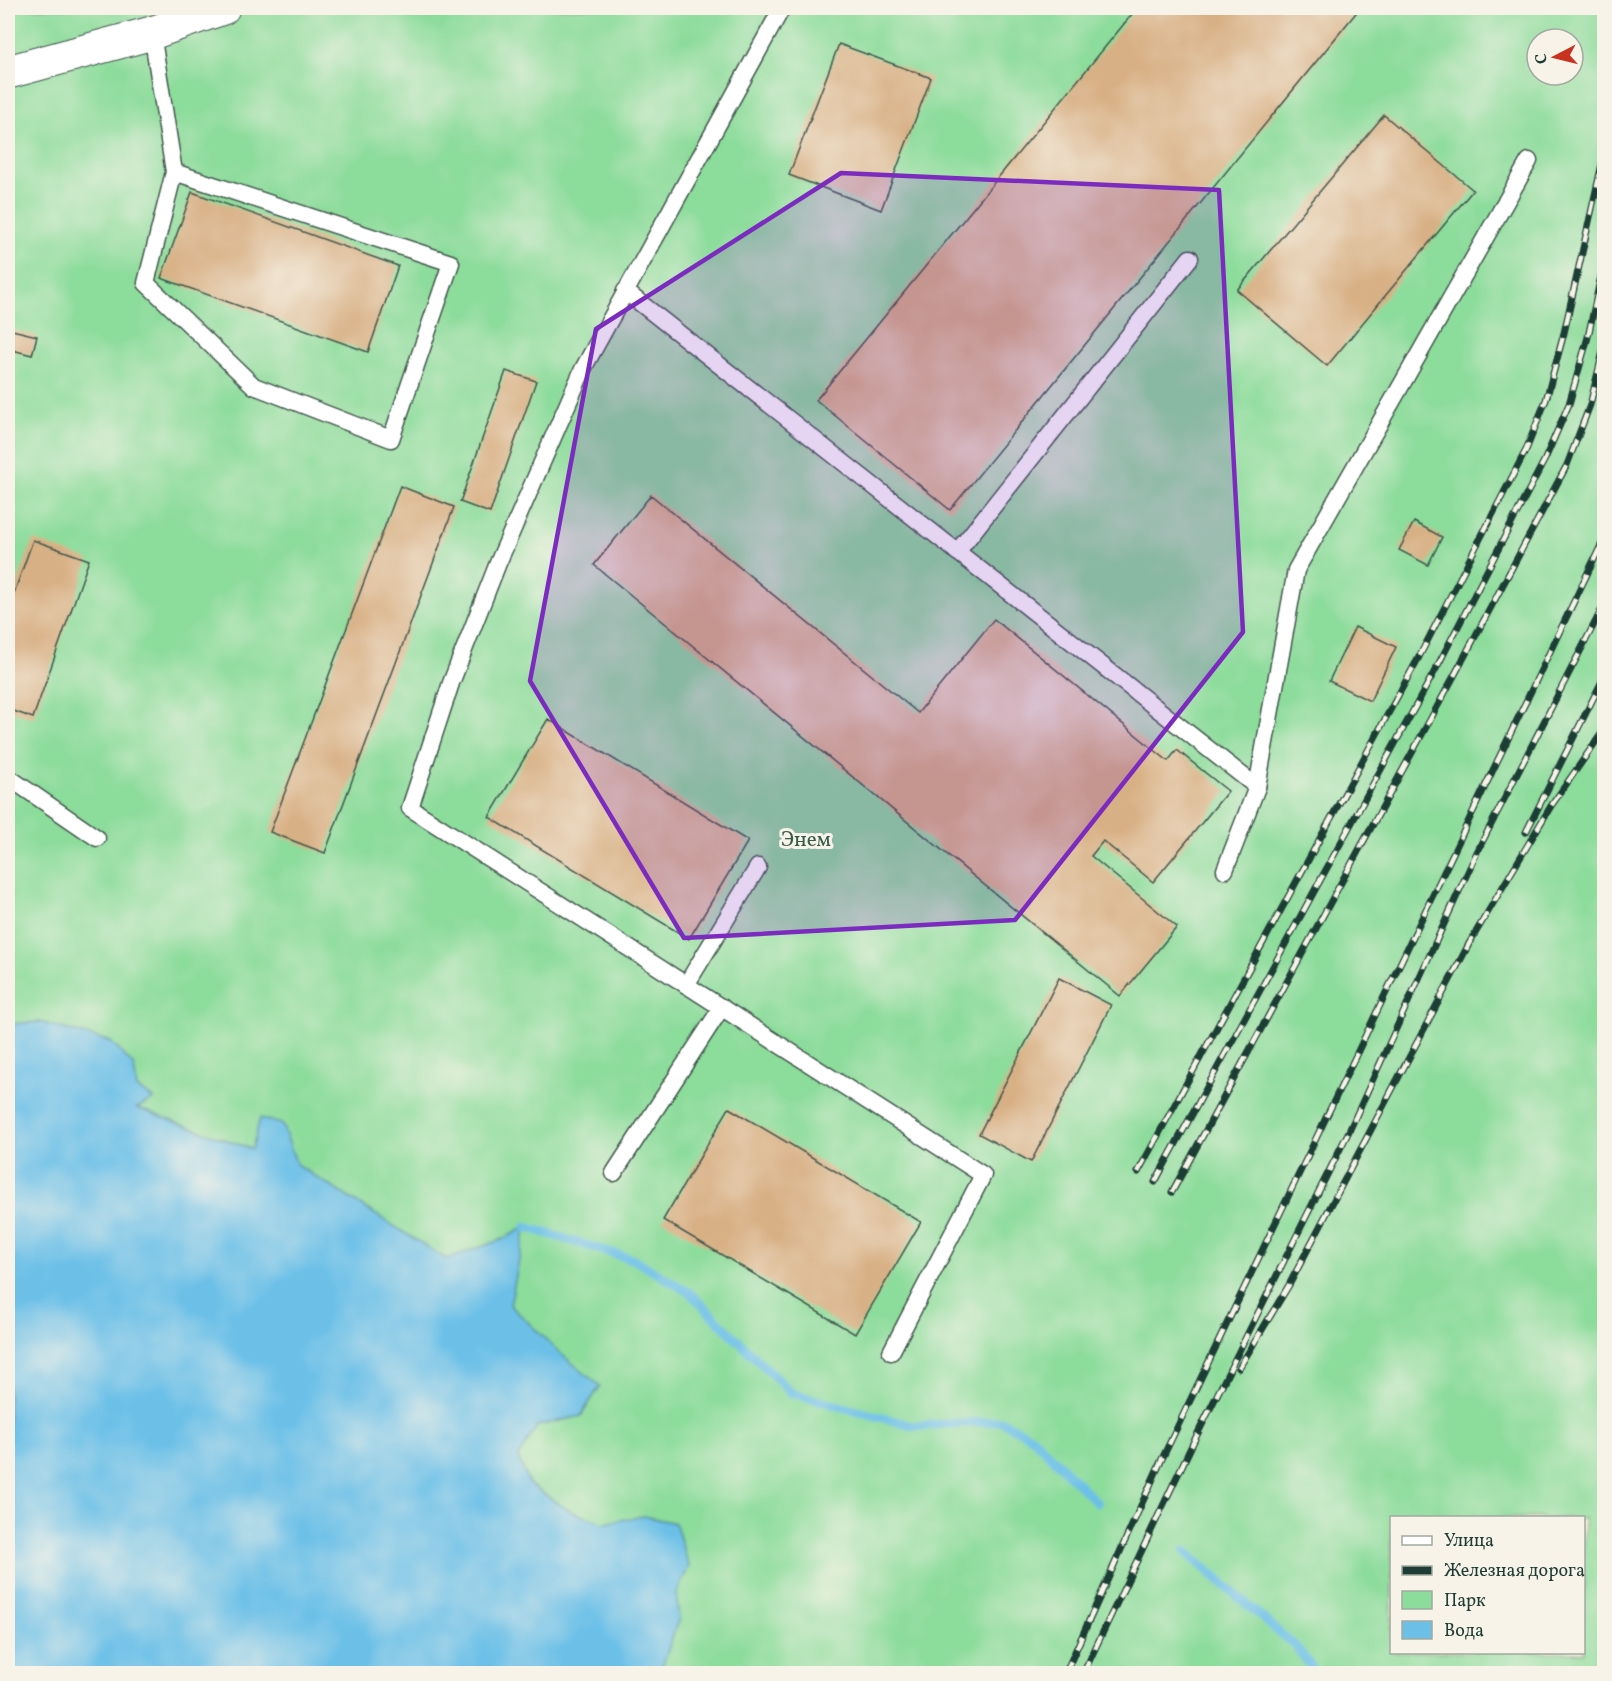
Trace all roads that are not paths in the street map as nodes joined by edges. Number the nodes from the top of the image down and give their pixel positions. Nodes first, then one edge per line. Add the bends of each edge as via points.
1 (223, 8) edge
2 (782, 8) edge
3 (152, 33) junction
4 (8, 72) edge
5 (1529, 161) dead end
6 (174, 172) junction
7 (1190, 258) dead end
8 (625, 291) junction
9 (957, 552) junction
10 (8, 777) edge
11 (1257, 788) junction
12 (97, 838) dead end
13 (758, 867) dead end
14 (1225, 870) dead end
15 (686, 985) junction
16 (722, 1007) junction
17 (614, 1173) dead end
18 (891, 1352) dead end

1 - 3 street
2 - 8 lane
3 - 4 street
3 - 6 lane
5 - 11 lane via 1296,570
6 - 6 lane via 452,263 391,439 254,386 146,283
7 - 9 lane
8 - 9 lane
8 - 15 lane via 583,369 498,563 451,683 410,808
9 - 11 lane
10 - 12 lane
11 - 14 lane
13 - 15 lane
15 - 16 lane
16 - 17 lane
16 - 18 lane via 983,1175

